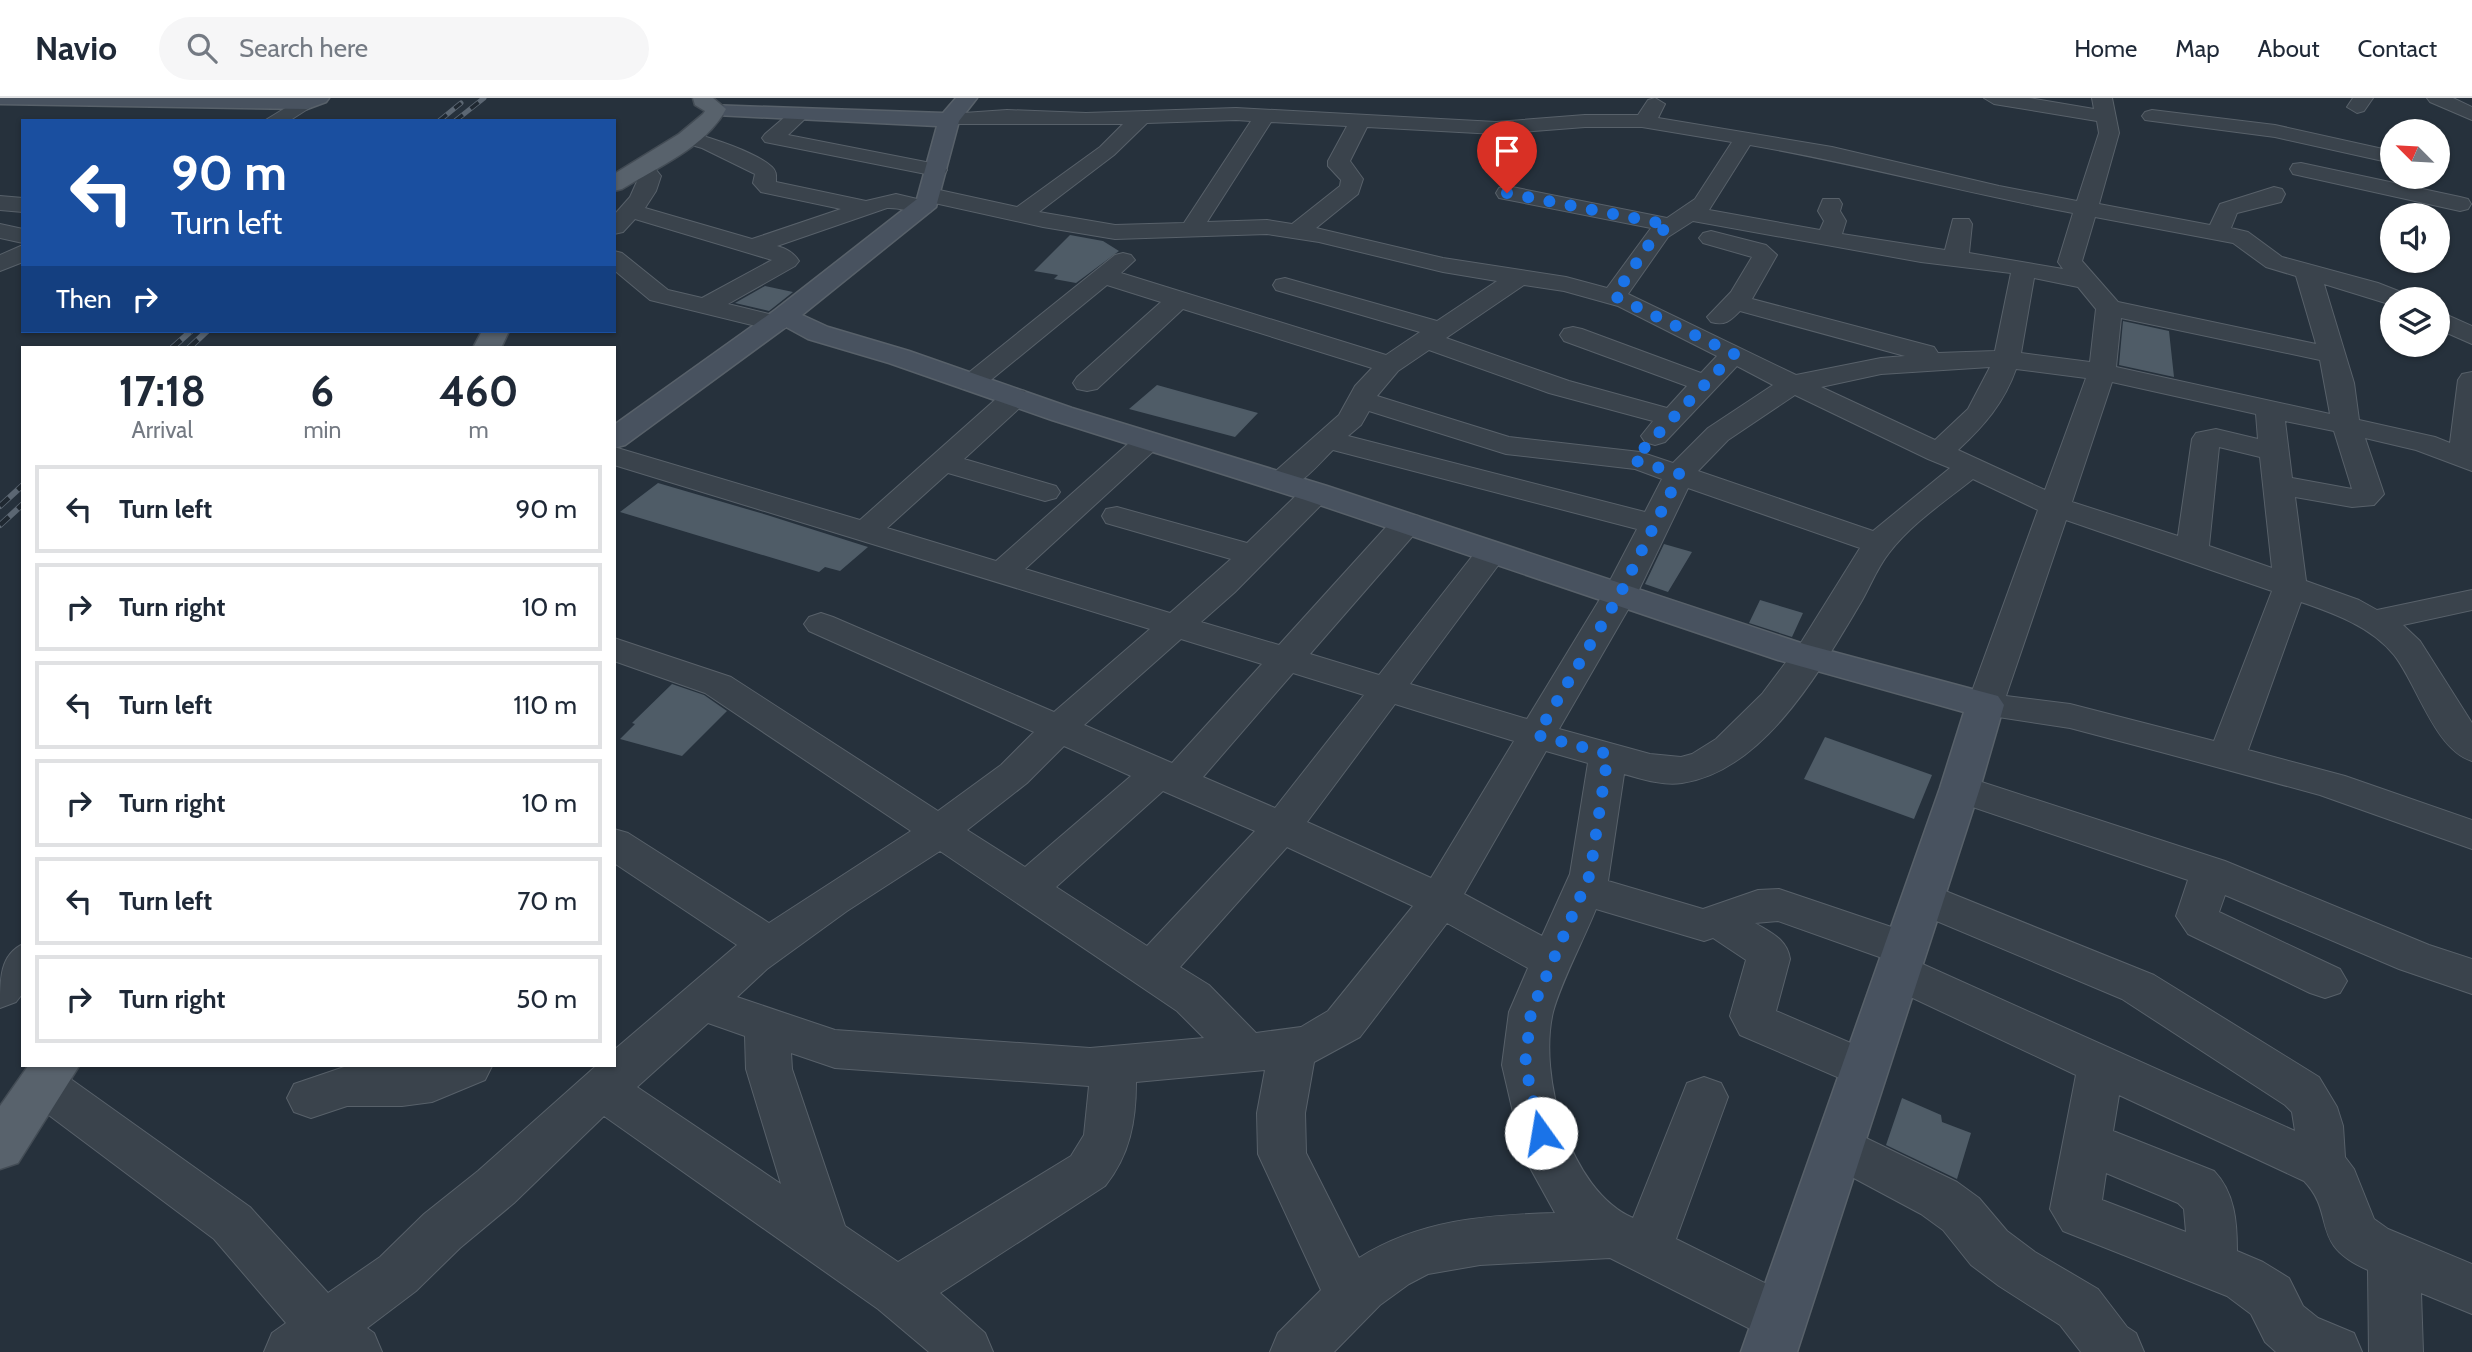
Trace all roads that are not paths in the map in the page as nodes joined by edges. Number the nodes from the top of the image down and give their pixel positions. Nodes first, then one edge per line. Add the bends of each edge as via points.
1 (0, 98) edge
2 (967, 98) edge
3 (1018, 98) edge
4 (1244, 98) edge
5 (1658, 98) edge
6 (1994, 98) edge
7 (2437, 98) edge
8 (313, 101) edge
9 (704, 102) edge
10 (2104, 107) edge
11 (800, 114) junction
12 (1226, 114) junction
13 (2472, 114) edge
14 (1265, 115) junction
15 (2152, 117) dead end
16 (1140, 118) junction
17 (278, 119) edge
18 (949, 120) junction
19 (1360, 120) junction
20 (1642, 121) junction
21 (2297, 136) junction
22 (688, 138) junction
23 (1744, 139) junction
24 (2380, 154) edge
25 (642, 167) junction
26 (2365, 168) dead end
27 (2301, 169) junction
28 (2380, 170) edge
29 (616, 183) edge
30 (929, 190) junction
31 (1507, 193) dead end
32 (2466, 195) edge
33 (0, 203) edge
34 (1831, 204) dead end
35 (21, 205) edge
36 (868, 208) junction
37 (2086, 210) junction
38 (1021, 215) junction
39 (623, 220) edge
40 (1674, 222) junction
41 (1961, 224) dead end
42 (1191, 229) junction
43 (0, 230) edge
44 (1156, 232) junction
45 (1297, 232) junction
46 (2218, 233) junction
47 (21, 235) edge
48 (1829, 237) junction
49 (752, 247) junction
50 (21, 253) edge
51 (1956, 257) junction
52 (616, 260) edge
53 (0, 264) edge
54 (2024, 269) junction
55 (2309, 273) junction
56 (1104, 276) junction
57 (1519, 277) junction
58 (2086, 281) junction
59 (1285, 285) dead end
60 (2380, 292) edge
61 (1614, 296) junction
62 (1179, 299) junction
63 (1735, 302) junction
64 (704, 307) junction
65 (2109, 308) junction
66 (780, 319) junction
67 (2450, 325) edge
68 (2470, 334) edge
69 (1433, 335) junction
70 (1573, 335) dead end
71 (1700, 337) junction
72 (1734, 354) junction
73 (2332, 355) junction
74 (2005, 359) junction
75 (1950, 360) junction
76 (1389, 365) junction
77 (2102, 372) junction
78 (2472, 380) edge
79 (971, 382) junction
80 (1087, 383) dead end
81 (1706, 384) junction
82 (1793, 384) junction
83 (1015, 397) junction
84 (1361, 400) junction
85 (2269, 409) junction
86 (1673, 418) junction
87 (2346, 426) junction
88 (618, 437) edge
89 (1328, 440) junction
90 (1148, 441) junction
91 (1537, 450) junction
92 (2275, 452) junction
93 (1938, 453) junction
94 (1633, 460) junction
95 (2467, 460) edge
96 (943, 462) junction
97 (1970, 467) junction
98 (1680, 474) junction
99 (2278, 485) junction
100 (1511, 487) junction
101 (1298, 488) junction
102 (1045, 492) dead end
103 (2056, 507) junction
104 (1117, 516) dead end
105 (1408, 523) junction
106 (1655, 524) junction
107 (865, 532) junction
108 (1879, 544) junction
109 (2192, 551) junction
110 (1492, 552) junction
111 (1254, 555) junction
112 (1002, 573) junction
113 (2290, 586) junction
114 (1620, 594) junction
115 (2472, 600) edge
116 (2374, 621) junction
117 (821, 624) dead end
118 (1177, 625) junction
119 (616, 650) edge
120 (1811, 658) junction
121 (1289, 659) junction
122 (1389, 689) junction
123 (1984, 705) junction
124 (1058, 729) junction
125 (1537, 735) junction
126 (2472, 748) edge
127 (1608, 754) junction
128 (2227, 757) junction
129 (1168, 778) junction
130 (1960, 789) junction
131 (1281, 828) junction
132 (936, 831) junction
133 (2472, 835) edge
134 (616, 844) edge
135 (2211, 872) junction
136 (1583, 889) junction
137 (1026, 890) junction
138 (1923, 898) junction
139 (1439, 901) junction
140 (1720, 922) junction
141 (770, 945) junction
142 (1552, 961) junction
143 (1902, 961) junction
144 (21, 964) edge
145 (1150, 971) junction
146 (2472, 978) edge
147 (2325, 981) dead end
148 (0, 990) edge
149 (700, 1002) junction
150 (767, 1025) junction
151 (629, 1045) edge
152 (1294, 1046) junction
153 (1245, 1053) junction
154 (1113, 1065) junction
155 (616, 1066) edge
156 (2101, 1066) junction
157 (467, 1067) edge
158 (616, 1067) edge
159 (1865, 1070) junction
160 (49, 1075) edge
161 (602, 1089) junction
162 (1704, 1097) dead end
163 (311, 1098) dead end
164 (3, 1135) edge
165 (2086, 1142) junction
166 (1839, 1146) junction
167 (2321, 1166) junction
168 (825, 1242) junction
169 (1630, 1242) junction
170 (2394, 1256) junction
171 (2211, 1266) junction
172 (2472, 1289) edge
173 (897, 1291) junction
174 (1351, 1297) junction
175 (1772, 1343) edge
176 (323, 1344) edge
177 (2111, 1350) edge
178 (966, 1352) edge
179 (1297, 1352) edge
180 (2335, 1352) edge
181 (2396, 1352) edge

1 - 8 street
2 - 18 street
3 - 16 street
4 - 12 street
5 - 20 street
6 - 10 street
7 - 13 street
8 - 17 street
9 - 11 street
9 - 22 main road via 714,116
10 - 37 street via 2109,133
11 - 18 street
11 - 30 street via 772,138
12 - 14 street
12 - 16 street
14 - 19 street
14 - 42 street
15 - 21 street via 2259,118
16 - 18 street
16 - 38 street via 1107,150
18 - 30 street
19 - 20 street via 1496,128
19 - 45 street via 1339,161 1352,179 1350,189
20 - 23 street
21 - 24 street
21 - 27 street
22 - 25 main road
22 - 36 street via 763,170 769,187
23 - 37 street via 1832,153
23 - 40 street via 1703,204
25 - 29 main road
25 - 39 street via 650,177 647,190
26 - 28 street
27 - 32 street
27 - 46 street via 2283,196 2228,209
30 - 36 street
30 - 38 street
30 - 66 street
31 - 40 street
33 - 35 street
34 - 48 street via 1835,222
36 - 49 street
37 - 46 street
37 - 58 street via 2070,262
38 - 44 street via 1081,228
39 - 49 street
40 - 48 street
40 - 61 street via 1652,240
40 - 63 street via 1765,255
41 - 51 street
42 - 44 street
42 - 45 street via 1249,226
43 - 47 street
44 - 56 street
45 - 57 street
46 - 55 street via 2240,237 2274,262
48 - 51 street
49 - 64 street via 787,261
50 - 53 street
51 - 54 street
52 - 64 street via 659,295
54 - 58 street
54 - 74 street
55 - 60 street
55 - 73 street
56 - 62 street
56 - 79 street
57 - 61 street
57 - 69 street
58 - 65 street
59 - 69 street
61 - 71 street
62 - 76 street
62 - 80 street
63 - 71 street
63 - 75 street
64 - 66 street
65 - 73 street
65 - 77 street
66 - 79 street
66 - 88 street
67 - 68 street
69 - 76 street
69 - 86 street via 1559,387
70 - 81 street
71 - 72 street
72 - 81 street
72 - 82 street
73 - 87 street
74 - 75 street
74 - 77 street
74 - 93 street via 1979,414
75 - 82 street via 1881,366
76 - 84 street
77 - 85 street
77 - 103 street
78 - 95 street
79 - 83 street
81 - 86 street
82 - 93 street
82 - 98 street via 1718,434
83 - 90 street
83 - 96 street
84 - 89 street via 1351,419
84 - 91 street
85 - 87 street
85 - 92 street
86 - 94 street
87 - 95 street via 2425,443
87 - 99 street via 2368,498
88 - 107 street
89 - 100 street
89 - 101 street
90 - 101 street
90 - 112 street
91 - 94 street
91 - 100 street
92 - 99 street
92 - 109 street via 2206,439
93 - 97 street
94 - 98 street
96 - 102 street
96 - 107 street
97 - 103 street
97 - 108 street
98 - 106 street
98 - 108 street
99 - 113 street
100 - 106 street
101 - 105 street
101 - 111 street
103 - 109 street
103 - 123 street
104 - 111 street
105 - 110 street
105 - 121 street
106 - 114 street
107 - 112 street
108 - 120 street
109 - 113 street
110 - 114 street
110 - 122 street
111 - 118 street
112 - 118 street
113 - 116 street
113 - 128 street
114 - 120 street
114 - 125 street
115 - 116 street
116 - 126 street via 2408,649
117 - 124 street
118 - 121 street
118 - 124 street
119 - 132 street via 718,685
120 - 123 street
120 - 127 street via 1730,749 1707,763 1681,770 1657,768
121 - 122 street
121 - 129 street
122 - 125 street
122 - 131 street
123 - 128 street via 2070,716
123 - 130 street
124 - 129 street
124 - 132 street via 1014,774
125 - 127 street
125 - 139 street
127 - 136 street via 1594,853
128 - 133 street via 2331,785
129 - 131 street
129 - 137 street
130 - 135 street
130 - 138 street
131 - 139 street
131 - 145 street
132 - 137 street
132 - 141 street
134 - 141 street
135 - 146 street
135 - 147 street via 2197,916 2203,923
136 - 140 street via 1693,923
136 - 142 street
137 - 145 street
138 - 143 street
138 - 167 street via 2138,987 2302,1091 2317,1110
139 - 142 street
139 - 152 street via 1344,1024 1310,1044
140 - 143 street via 1758,906 1779,905
140 - 159 street via 1767,952 1754,1003 1756,1023
141 - 149 street
142 - 169 street via 1531,1012 1525,1065 1547,1155 1576,1202 1606,1230
143 - 156 street
143 - 159 street
144 - 148 street
145 - 153 street via 1193,998
149 - 150 street
149 - 151 street
150 - 154 street via 835,1049
150 - 168 street via 769,1069
151 - 155 street
152 - 153 street
152 - 174 street via 1282,1098 1282,1154
153 - 154 street
154 - 173 street via 1112,1130 1093,1166
156 - 165 street
156 - 167 street
157 - 163 street via 432,1082 347,1086
158 - 161 street
159 - 166 street
160 - 164 main road
160 - 176 street via 232,1223
161 - 168 street
161 - 176 street
162 - 169 street
165 - 171 street via 2196,1186 2205,1194
165 - 171 street via 2075,1209
166 - 175 street
166 - 177 street via 1961,1214 1989,1248 2079,1307
167 - 170 street via 2340,1187 2356,1237
168 - 173 street
169 - 174 street via 1462,1243 1408,1257
169 - 175 street
170 - 172 street
170 - 181 street
171 - 180 street via 2261,1289 2270,1296 2284,1324 2299,1337
173 - 178 street
174 - 179 street

